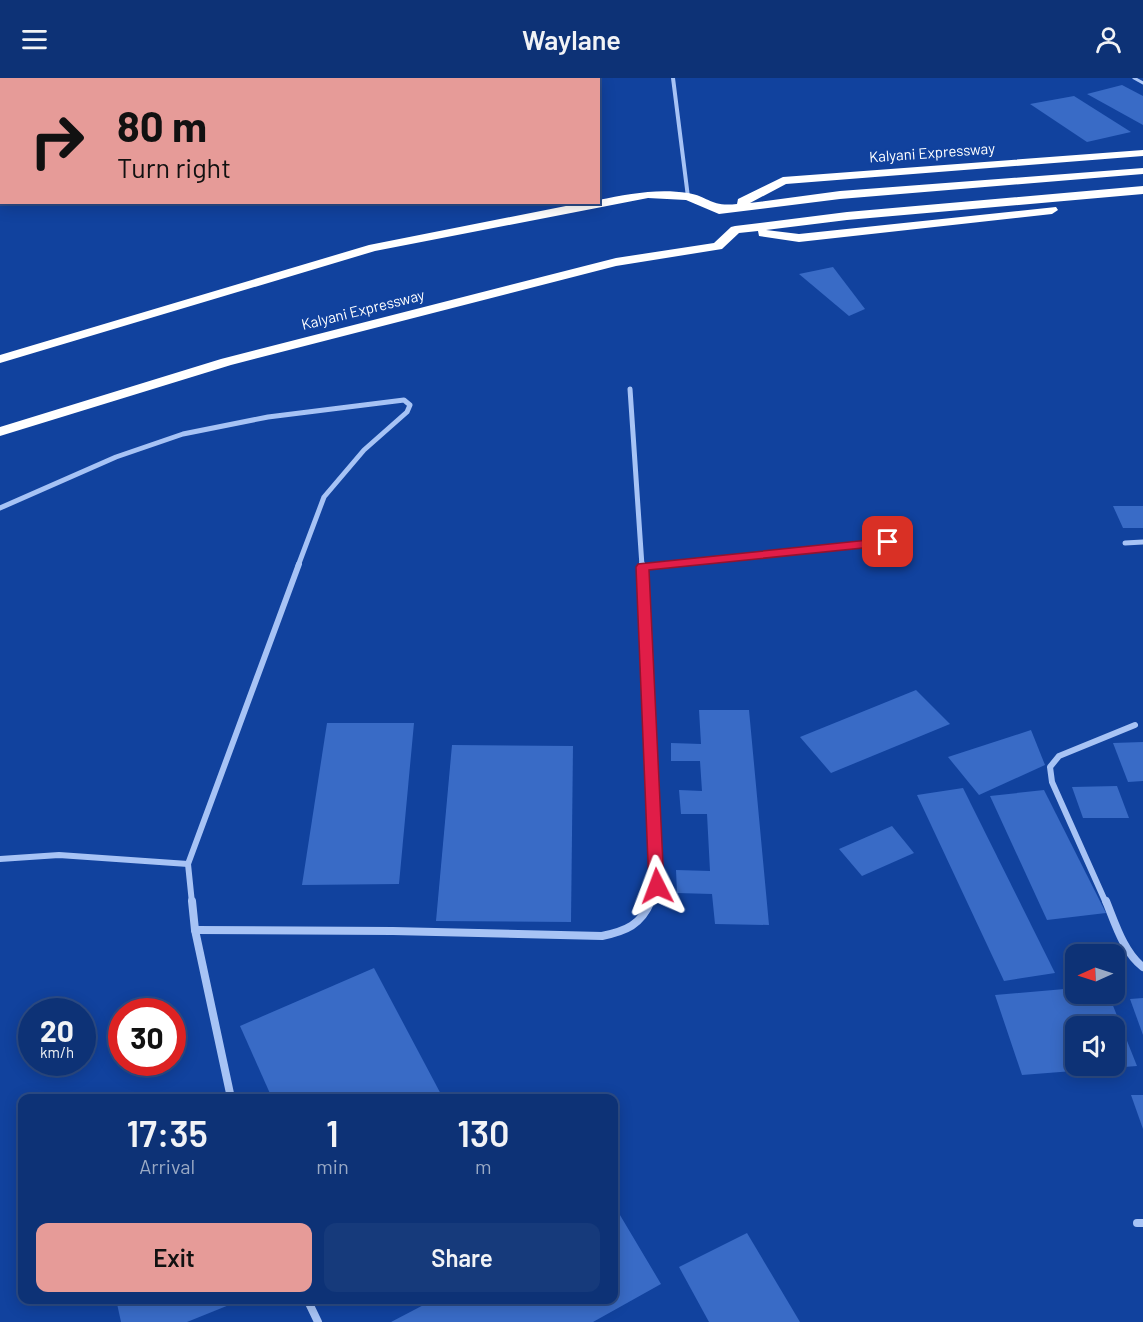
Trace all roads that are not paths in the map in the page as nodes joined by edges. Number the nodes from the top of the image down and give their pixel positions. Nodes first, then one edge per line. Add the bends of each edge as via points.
1 (673, 78) edge
2 (1134, 78) edge
3 (1143, 83) edge
4 (1143, 153) edge
5 (1143, 171) edge
6 (1143, 190) edge
7 (688, 196) junction
8 (1143, 202) edge
9 (600, 203) edge
10 (597, 204) edge
11 (724, 209) junction
12 (739, 230) junction
13 (0, 359) edge
14 (630, 389) dead end
15 (0, 432) edge
16 (0, 508) edge
17 (910, 540) dead end
18 (1143, 542) edge
19 (1125, 543) dead end
20 (642, 567) junction
21 (1135, 725) dead end
22 (0, 859) edge
23 (188, 864) junction
24 (195, 930) junction
25 (1143, 967) edge
26 (230, 1094) edge
27 (309, 1304) edge
28 (318, 1322) edge

1 - 7 street
2 - 3 lane
4 - 11 highway, Kalyani Expressway via 783,181
5 - 11 highway via 840,195
6 - 12 highway via 847,216
7 - 9 highway via 648,194
7 - 11 highway
8 - 12 highway via 799,238
10 - 13 highway via 373,248
12 - 15 highway, Kalyani Expressway via 718,246 616,262 226,362
14 - 20 street
16 - 23 street via 155,442 206,428 382,400 408,402 408,411 345,468 324,497
17 - 20 street
18 - 19 street
20 - 24 street via 657,886 646,916 628,931 602,936
21 - 25 street via 1059,756 1052,760 1049,769 1125,944
22 - 23 street via 59,855
23 - 24 street
24 - 26 street
27 - 28 street

